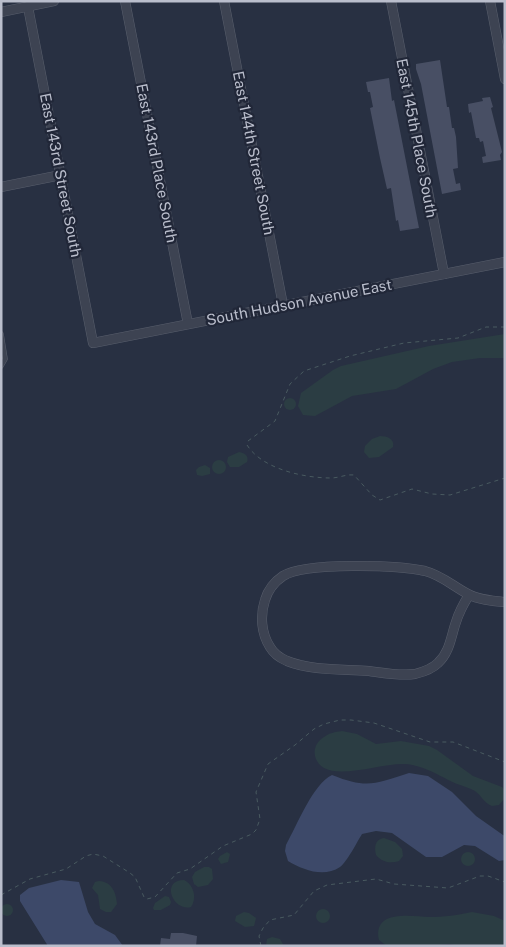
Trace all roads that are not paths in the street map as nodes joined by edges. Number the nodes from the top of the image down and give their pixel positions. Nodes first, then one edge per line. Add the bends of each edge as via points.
1 (54, 1) edge
2 (125, 1) edge
3 (224, 1) edge
4 (391, 1) edge
5 (490, 1) edge
6 (28, 6) junction
7 (1, 12) edge
8 (505, 79) edge
9 (61, 175) junction
10 (1, 187) edge
11 (505, 262) edge
12 (444, 274) junction
13 (283, 305) junction
14 (188, 324) junction
15 (1, 334) edge
16 (93, 343) joint
17 (1, 366) edge
18 (469, 595) junction
19 (505, 602) edge

1 - 6 street
2 - 14 street, East 143rd Place South
3 - 13 street, East 144th Street South
4 - 12 street, East 145th Place South
5 - 8 street
6 - 7 street
6 - 9 street, East 143rd Street South
9 - 10 street
9 - 16 street, East 143rd Street South
11 - 12 street, South Hudson Avenue East
12 - 13 street, South Hudson Avenue East
13 - 14 street, South Hudson Avenue East
14 - 16 street, South Hudson Avenue East
15 - 17 lane via 5,359
18 - 18 street via 441,660 426,671 410,674 314,667 288,661 274,653 263,631 264,604 269,589 283,576 299,571 324,567 425,572
18 - 19 street

